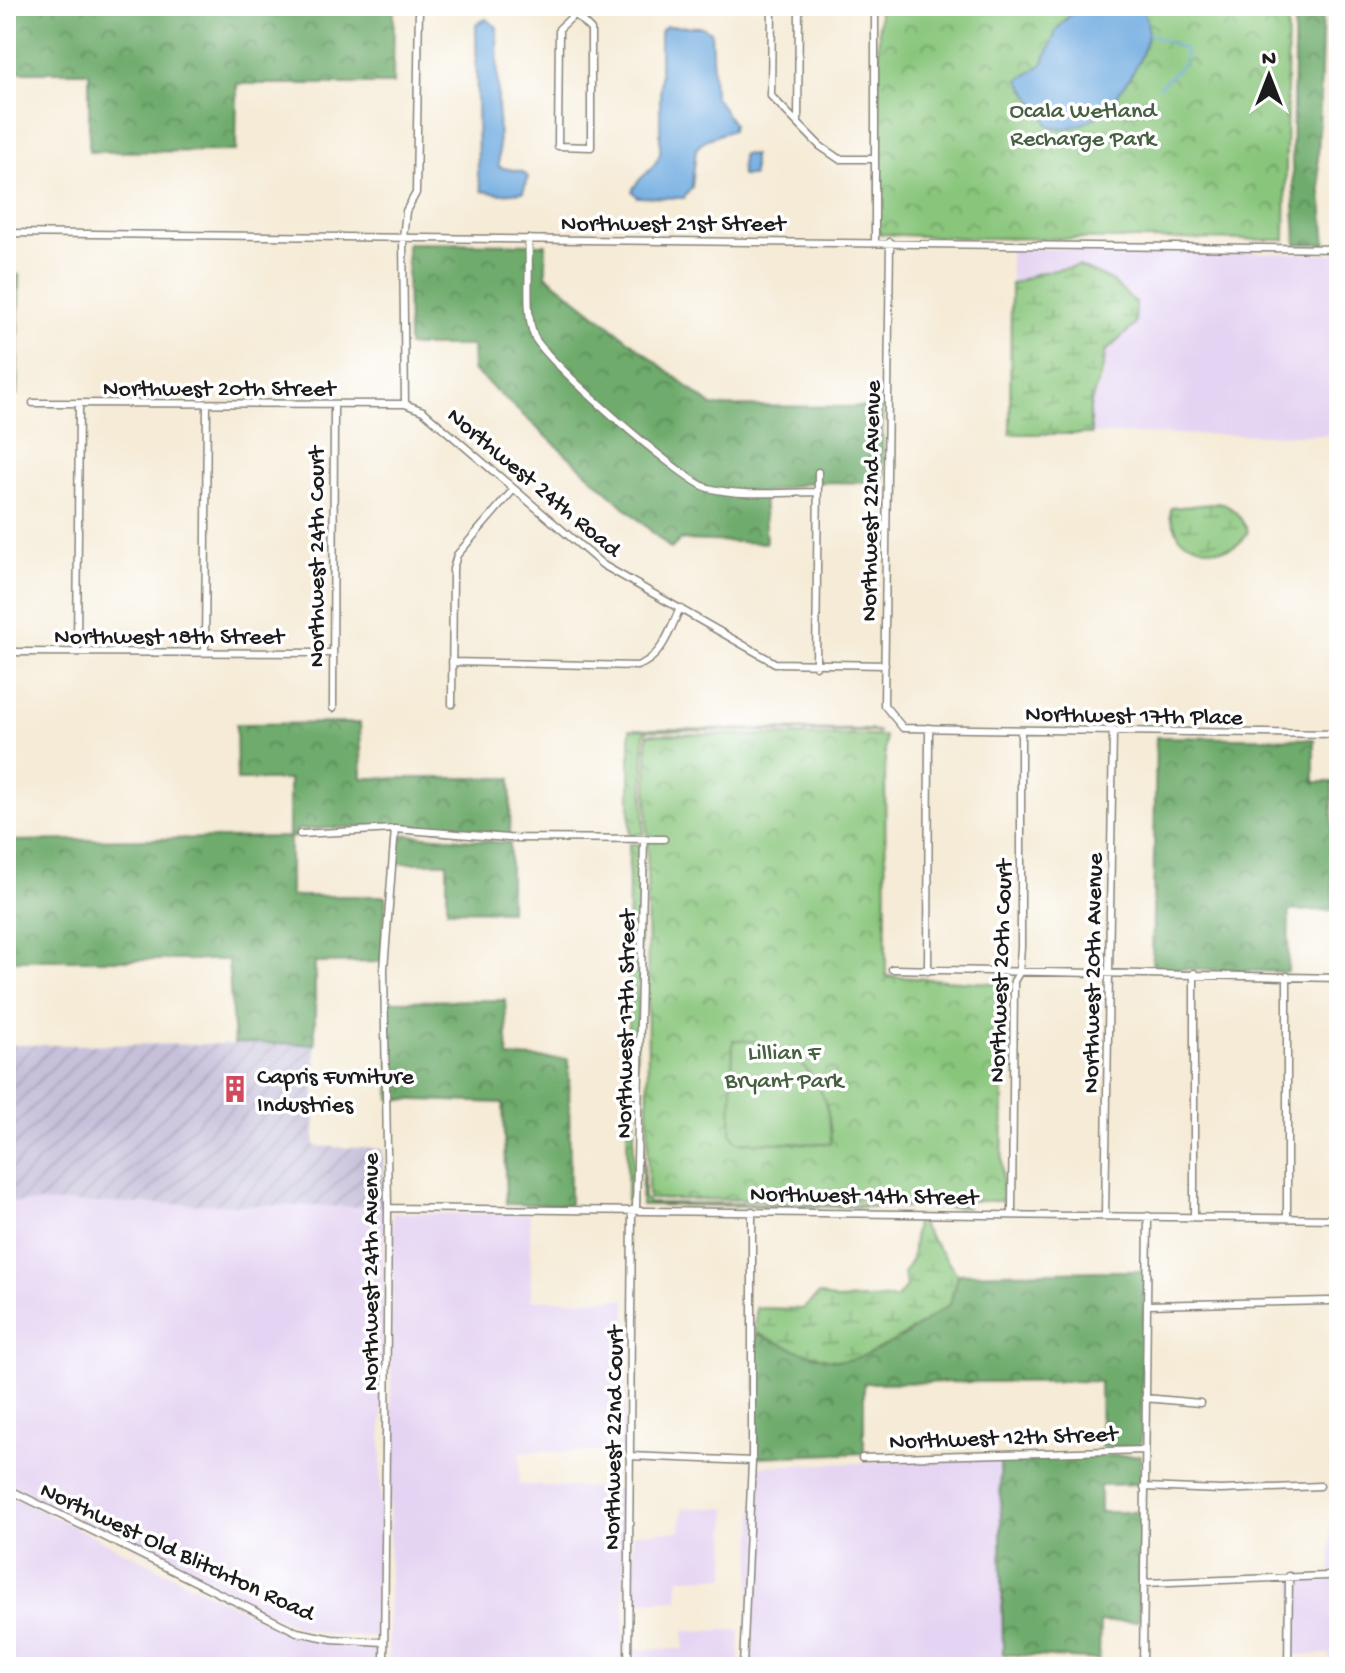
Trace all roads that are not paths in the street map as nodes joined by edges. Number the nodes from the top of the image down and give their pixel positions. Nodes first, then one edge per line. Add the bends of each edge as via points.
1 (419, 6) edge
2 (575, 6) edge
3 (772, 6) edge
4 (799, 6) edge
5 (875, 6) edge
6 (575, 14) junction
7 (798, 123) junction
8 (875, 159) junction
9 (6, 233) edge
10 (403, 238) junction
11 (528, 239) junction
12 (875, 242) junction
13 (890, 242) junction
14 (1339, 249) edge
15 (33, 403) dead end
16 (207, 404) junction
17 (405, 404) junction
18 (79, 405) junction
19 (334, 406) junction
20 (818, 472) dead end
21 (514, 489) junction
22 (818, 492) junction
23 (680, 608) junction
24 (6, 652) edge
25 (77, 652) junction
26 (205, 652) junction
27 (332, 653) junction
28 (452, 662) junction
29 (885, 665) junction
30 (816, 666) junction
31 (452, 704) dead end
32 (333, 708) dead end
33 (929, 728) junction
34 (1021, 730) junction
35 (1113, 732) junction
36 (1339, 734) edge
37 (395, 829) junction
38 (300, 834) dead end
39 (644, 839) junction
40 (664, 839) dead end
41 (892, 969) dead end
42 (928, 971) junction
43 (1107, 972) junction
44 (1019, 973) junction
45 (1194, 973) junction
46 (1287, 976) junction
47 (1339, 978) edge
48 (388, 1208) junction
49 (634, 1210) junction
50 (752, 1211) junction
51 (1012, 1213) junction
52 (1105, 1215) junction
53 (1148, 1216) junction
54 (1194, 1216) junction
55 (1287, 1218) junction
56 (1339, 1219) edge
57 (1329, 1301) dead end
58 (1147, 1305) junction
59 (1145, 1398) junction
60 (1200, 1403) dead end
61 (1145, 1450) junction
62 (629, 1456) junction
63 (862, 1458) dead end
64 (752, 1461) junction
65 (1320, 1486) dead end
66 (1144, 1487) junction
67 (6, 1488) edge
68 (1289, 1576) junction
69 (1327, 1576) dead end
70 (1144, 1583) junction
71 (383, 1642) junction
72 (384, 1667) edge
73 (628, 1667) edge
74 (743, 1667) edge
75 (1143, 1667) edge
76 (1288, 1667) edge

1 - 10 street via 416,193 406,211
2 - 6 street
3 - 7 street via 771,96
4 - 7 street
5 - 8 street
6 - 6 street via 559,29 558,146 591,147 591,30
7 - 8 street via 839,159
8 - 12 street
9 - 10 street, Northwest 21st Street
10 - 11 street, Northwest 21st Street
10 - 17 street
11 - 12 street, Northwest 21st Street
11 - 22 street via 532,333 544,353 599,402 705,487
12 - 13 street, Northwest 21st Street
13 - 14 street, Northwest 21st Street
13 - 29 street, Northwest 22nd Avenue
15 - 18 street, Northwest 20th Street
16 - 18 street, Northwest 20th Street
16 - 19 street, Northwest 20th Street
16 - 26 street
17 - 19 street, Northwest 20th Street
17 - 21 street, Northwest 24th Road via 423,411
18 - 25 street
19 - 27 street, Northwest 24th Court
20 - 22 street
21 - 23 street, Northwest 24th Road via 603,565
21 - 28 street via 457,555
22 - 30 street
23 - 28 street via 665,641 649,662 637,666
23 - 30 street, Northwest 24th Road via 775,663
24 - 25 street, Northwest 18th Street
25 - 26 street, Northwest 18th Street
26 - 27 street, Northwest 18th Street
27 - 32 street, Northwest 24th Court
28 - 31 street
29 - 30 street, Northwest 24th Road
29 - 33 street, Northwest 22nd Avenue via 884,705 891,718 903,728
33 - 34 street, Northwest 17th Place
33 - 42 street
34 - 35 street, Northwest 17th Place
34 - 44 street, Northwest 20th Court
35 - 36 street, Northwest 17th Place
35 - 43 street, Northwest 20th Avenue
37 - 38 street
37 - 39 street via 508,838
37 - 48 street, Northwest 24th Avenue via 384,969
39 - 40 street
39 - 49 street, Northwest 17th Street
41 - 42 street
42 - 44 street
43 - 44 street
43 - 45 street
43 - 52 street, Northwest 20th Avenue
44 - 51 street, Northwest 20th Court via 1014,981
45 - 46 street
45 - 54 street
46 - 47 street
46 - 55 street
48 - 49 street, Northwest 14th Street
48 - 71 street, Northwest 24th Avenue
49 - 50 street, Northwest 14th Street
49 - 62 street, Northwest 22nd Court
50 - 51 street, Northwest 14th Street
50 - 64 street
51 - 52 street, Northwest 14th Street
52 - 53 street, Northwest 14th Street
53 - 54 street, Northwest 14th Street
53 - 58 street
54 - 55 street, Northwest 14th Street
55 - 56 street, Northwest 14th Street
57 - 58 street
58 - 59 street
59 - 60 street
59 - 61 street
61 - 63 street, Northwest 12th Street
61 - 66 street
62 - 64 street
62 - 73 street, Northwest 22nd Court
64 - 74 street
65 - 66 street
66 - 70 street
67 - 71 street, Northwest Old Blitchton Road via 297,1632
68 - 69 street
68 - 70 street
68 - 76 street
70 - 75 street
71 - 72 street, Northwest 24th Avenue

